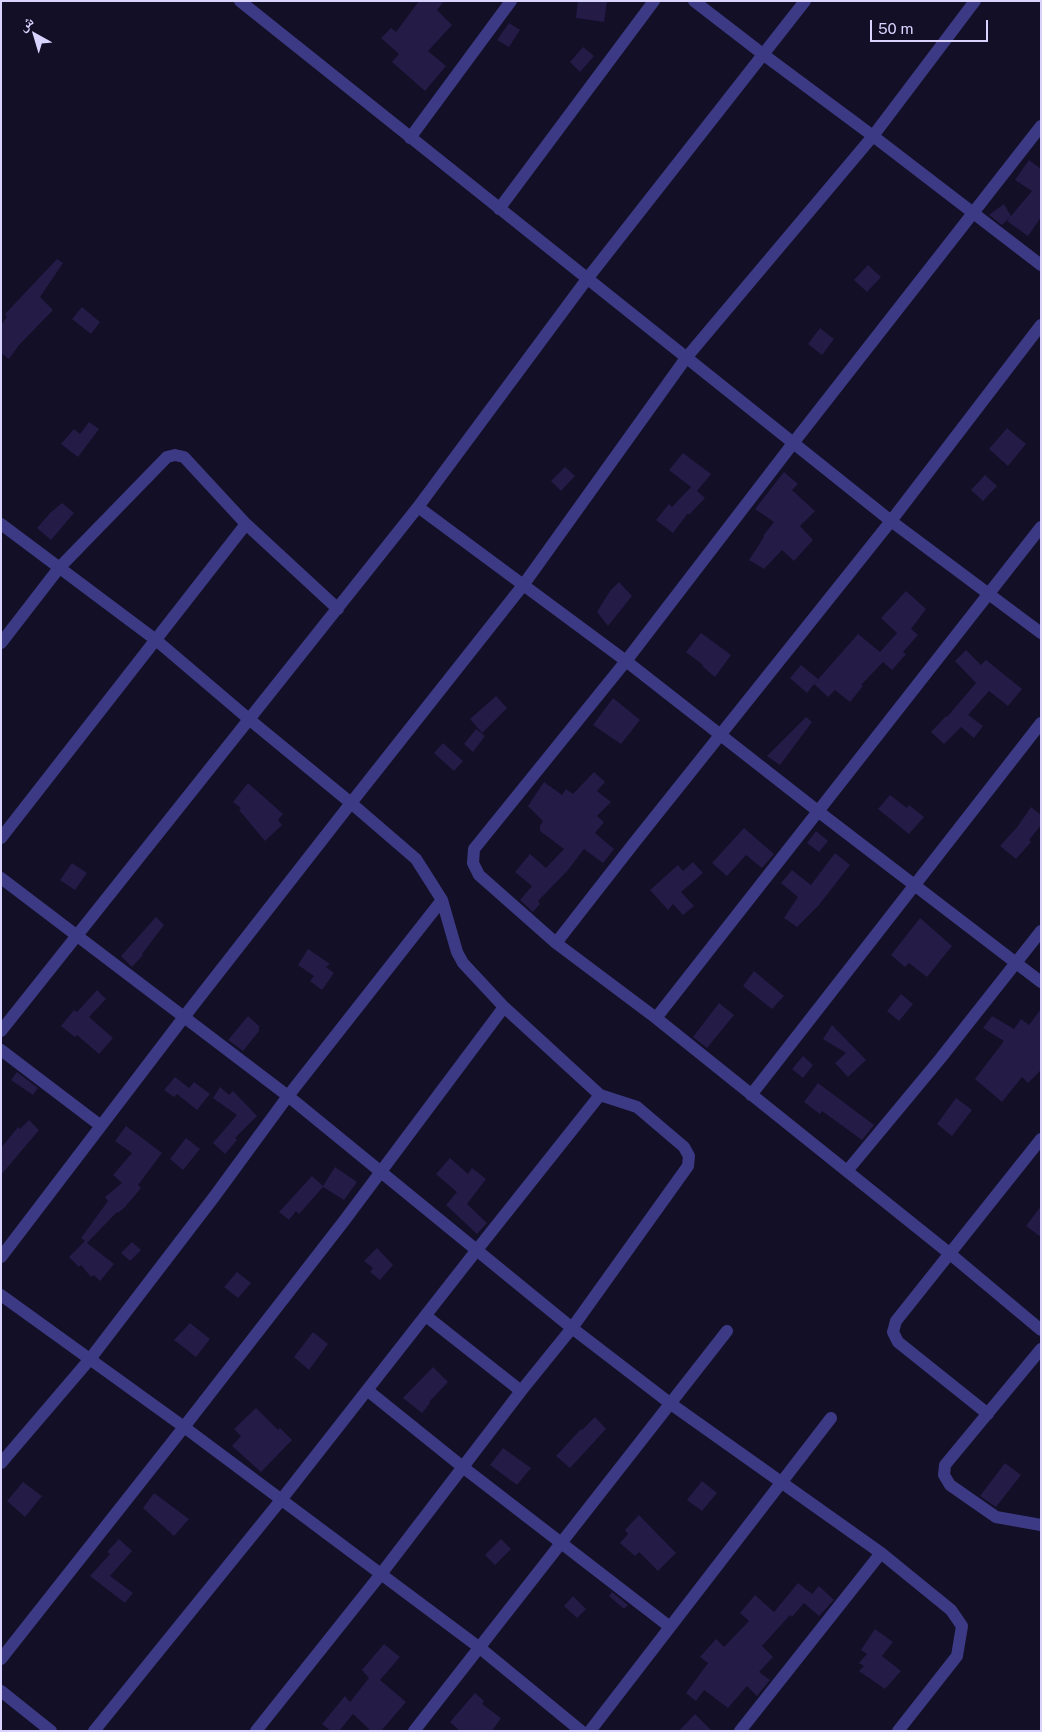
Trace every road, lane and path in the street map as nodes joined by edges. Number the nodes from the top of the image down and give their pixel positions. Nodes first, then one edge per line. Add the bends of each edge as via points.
1 (240, 1) edge
2 (511, 1) edge
3 (654, 1) edge
4 (694, 1) edge
5 (805, 1) edge
6 (975, 1) edge
7 (764, 55) junction
8 (1041, 126) edge
9 (873, 136) junction
10 (410, 138) junction
11 (499, 209) junction
12 (973, 212) junction
13 (1041, 265) edge
14 (587, 279) junction
15 (1041, 325) edge
16 (686, 358) junction
17 (794, 442) junction
18 (418, 507) junction
19 (891, 520) junction
20 (1, 524) edge
21 (246, 524) junction
22 (1041, 527) edge
23 (59, 568) junction
24 (524, 584) junction
25 (988, 595) junction
26 (338, 609) junction
27 (1041, 633) edge
28 (156, 640) junction
29 (1, 643) edge
30 (626, 661) junction
31 (250, 720) junction
32 (1041, 723) edge
33 (720, 736) junction
34 (351, 803) junction
35 (819, 812) junction
36 (1, 838) edge
37 (1, 878) edge
38 (914, 886) junction
39 (442, 900) junction
40 (1041, 930) edge
41 (77, 936) junction
42 (556, 943) junction
43 (1016, 963) junction
44 (1041, 982) edge
45 (504, 1007) junction
46 (184, 1017) junction
47 (656, 1018) junction
48 (1, 1031) edge
49 (1, 1050) edge
50 (600, 1095) junction
51 (751, 1095) junction
52 (288, 1096) junction
53 (101, 1126) junction
54 (1041, 1139) edge
55 (381, 1171) junction
56 (847, 1171) junction
57 (476, 1251) junction
58 (949, 1253) junction
59 (1, 1257) edge
60 (1, 1295) edge
61 (426, 1316) junction
62 (572, 1328) junction
63 (1041, 1330) edge
64 (727, 1331) dead end
65 (1041, 1349) edge
66 (90, 1359) junction
67 (367, 1390) junction
68 (521, 1391) junction
69 (671, 1404) junction
70 (988, 1414) junction
71 (831, 1418) dead end
72 (184, 1427) junction
73 (1, 1463) edge
74 (464, 1468) junction
75 (781, 1483) junction
76 (281, 1500) junction
77 (1041, 1525) edge
78 (562, 1544) junction
79 (881, 1553) junction
80 (381, 1574) junction
81 (670, 1627) junction
82 (480, 1648) junction
83 (1, 1659) edge
84 (1, 1691) edge
85 (51, 1731) edge
86 (94, 1731) edge
87 (256, 1731) edge
88 (414, 1731) edge
89 (581, 1731) edge
90 (590, 1731) edge
91 (740, 1731) edge
92 (898, 1731) edge

1 - 10 street
2 - 10 street
3 - 11 street
4 - 7 street
5 - 7 street
6 - 9 street
7 - 9 street
7 - 14 street
8 - 12 street
9 - 12 street
9 - 16 street
10 - 11 street
11 - 14 street
12 - 13 street
12 - 17 street
14 - 16 street
14 - 18 street
15 - 19 street
16 - 17 street
16 - 24 street
17 - 19 street
17 - 30 street
18 - 24 street
18 - 26 street
19 - 25 street
19 - 33 street
20 - 23 street
21 - 23 street via 184,458 174,455 167,457
21 - 26 street
21 - 28 street
22 - 25 street
23 - 28 street
23 - 29 street
24 - 30 street
24 - 34 street
25 - 27 street
25 - 35 street
26 - 31 street
28 - 31 street
28 - 36 street
30 - 33 street
30 - 42 street via 474,849 474,863 479,875
31 - 34 street
31 - 41 street
32 - 38 street
33 - 35 street
33 - 42 street
34 - 39 street via 416,859
34 - 46 street
35 - 38 street
35 - 47 street
37 - 41 street
38 - 43 street
38 - 51 street
39 - 45 street via 460,958
39 - 52 street
40 - 43 street
41 - 46 street
41 - 48 street
42 - 47 street
43 - 44 street
43 - 56 street
45 - 50 street
45 - 55 street
46 - 52 street
46 - 53 street
47 - 51 street
49 - 53 street
50 - 57 street
50 - 62 street via 637,1107 684,1147 689,1156 688,1166
51 - 56 street
52 - 55 street
52 - 66 street
53 - 59 street
54 - 58 street
55 - 57 street
55 - 72 street
56 - 58 street
57 - 61 street
57 - 62 street
58 - 63 street
58 - 70 street via 896,1321 893,1332 898,1342
60 - 66 street
61 - 67 street
61 - 68 street
62 - 68 street
62 - 69 street
64 - 69 street
65 - 70 street
66 - 72 street
66 - 73 street
67 - 74 street
67 - 76 street
68 - 74 street
69 - 75 street
69 - 78 street
70 - 77 street via 946,1465 944,1475 950,1485 996,1517
71 - 75 street
72 - 76 street
72 - 83 street
74 - 78 street
74 - 80 street
75 - 79 street
75 - 81 street
76 - 80 street
76 - 86 street
78 - 81 street
78 - 82 street
79 - 91 street
79 - 92 street via 951,1610 962,1626 958,1656
80 - 82 street
80 - 87 street
81 - 90 street
82 - 88 street
82 - 89 street
84 - 85 street

